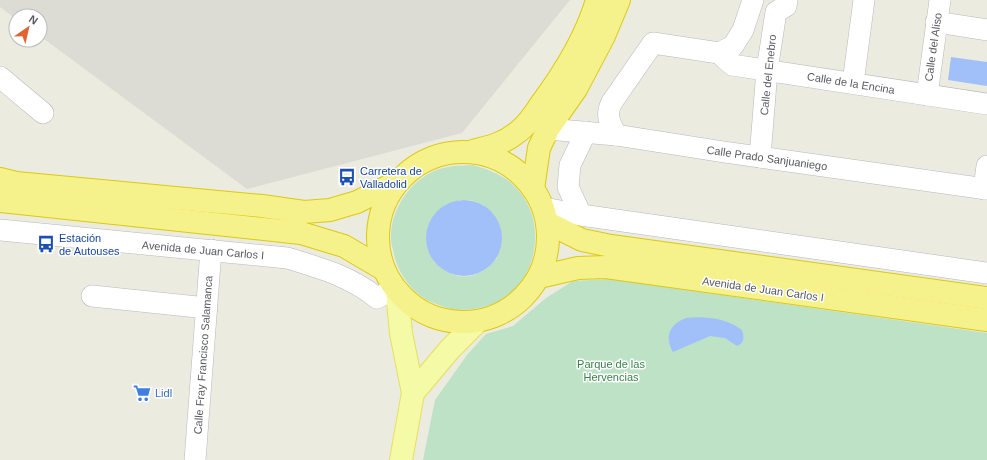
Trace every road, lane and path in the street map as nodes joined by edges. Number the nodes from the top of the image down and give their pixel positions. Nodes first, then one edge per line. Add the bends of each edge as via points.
1 (597, 0) edge
2 (619, 0) edge
3 (754, 0) edge
4 (787, 0) edge
5 (864, 0) edge
6 (940, 0) edge
7 (936, 22) junction
8 (987, 30) edge
9 (719, 53) junction
10 (767, 70) junction
11 (0, 77) edge
12 (853, 83) junction
13 (927, 95) junction
14 (987, 104) edge
15 (44, 113) dead end
16 (548, 129) junction
17 (586, 132) junction
18 (616, 135) junction
19 (470, 152) junction
20 (760, 157) junction
21 (987, 166) edge
22 (0, 180) edge
23 (397, 182) junction
24 (534, 189) junction
25 (986, 189) edge
26 (0, 201) edge
27 (546, 215) junction
28 (580, 215) junction
29 (0, 230) edge
30 (211, 250) junction
31 (383, 269) junction
32 (987, 273) edge
33 (539, 277) junction
34 (396, 290) junction
35 (92, 296) dead end
36 (987, 298) edge
37 (207, 308) junction
38 (987, 320) edge
39 (478, 321) junction
40 (413, 393) junction
41 (195, 460) edge
42 (401, 460) edge

1 - 19 highway via 591,19 560,79 531,118 516,134 501,143
2 - 16 highway via 604,36 576,89
3 - 9 street via 743,30 733,46
4 - 10 street, Calle del Enebro via 786,6 776,12
5 - 12 street
6 - 7 street, Calle del Aliso
7 - 8 street
7 - 13 street, Calle del Aliso
9 - 10 street, Calle de la Encina via 732,65
9 - 18 street via 654,43 608,109 608,118
10 - 12 street, Calle de la Encina
10 - 20 street, Calle del Enebro
11 - 15 street
12 - 13 street, Calle de la Encina
13 - 14 street, Calle de la Encina
16 - 17 street, Calle Prado Sanjuaniego
16 - 24 highway via 539,148
17 - 18 street, Calle Prado Sanjuaniego
17 - 28 street via 570,165 568,187
18 - 20 street, Calle Prado Sanjuaniego
19 - 23 highway via 442,154 417,164
19 - 24 highway via 494,157 516,170
20 - 25 street, Calle Prado Sanjuaniego
21 - 25 street
22 - 23 highway via 304,212 330,210 357,202
23 - 31 highway via 382,209 379,224 377,239
24 - 27 highway
26 - 31 highway via 301,233 344,246
27 - 28 street
27 - 33 highway via 548,251
27 - 36 highway, Avenida de Juan Carlos I via 582,240 610,246
28 - 32 street
29 - 30 street, Avenida de Juan Carlos I
30 - 34 street, Avenida de Juan Carlos I via 287,258 332,272 363,287 377,298
30 - 37 street, Calle Fray Francisco Salamanca
31 - 34 highway
33 - 38 highway, Avenida de Juan Carlos I via 578,268 606,267
33 - 39 highway via 523,298 502,313
34 - 39 highway via 419,311 448,321
34 - 40 main road via 401,333
35 - 37 street
37 - 41 street, Calle Fray Francisco Salamanca
39 - 40 main road via 450,349
40 - 42 main road

